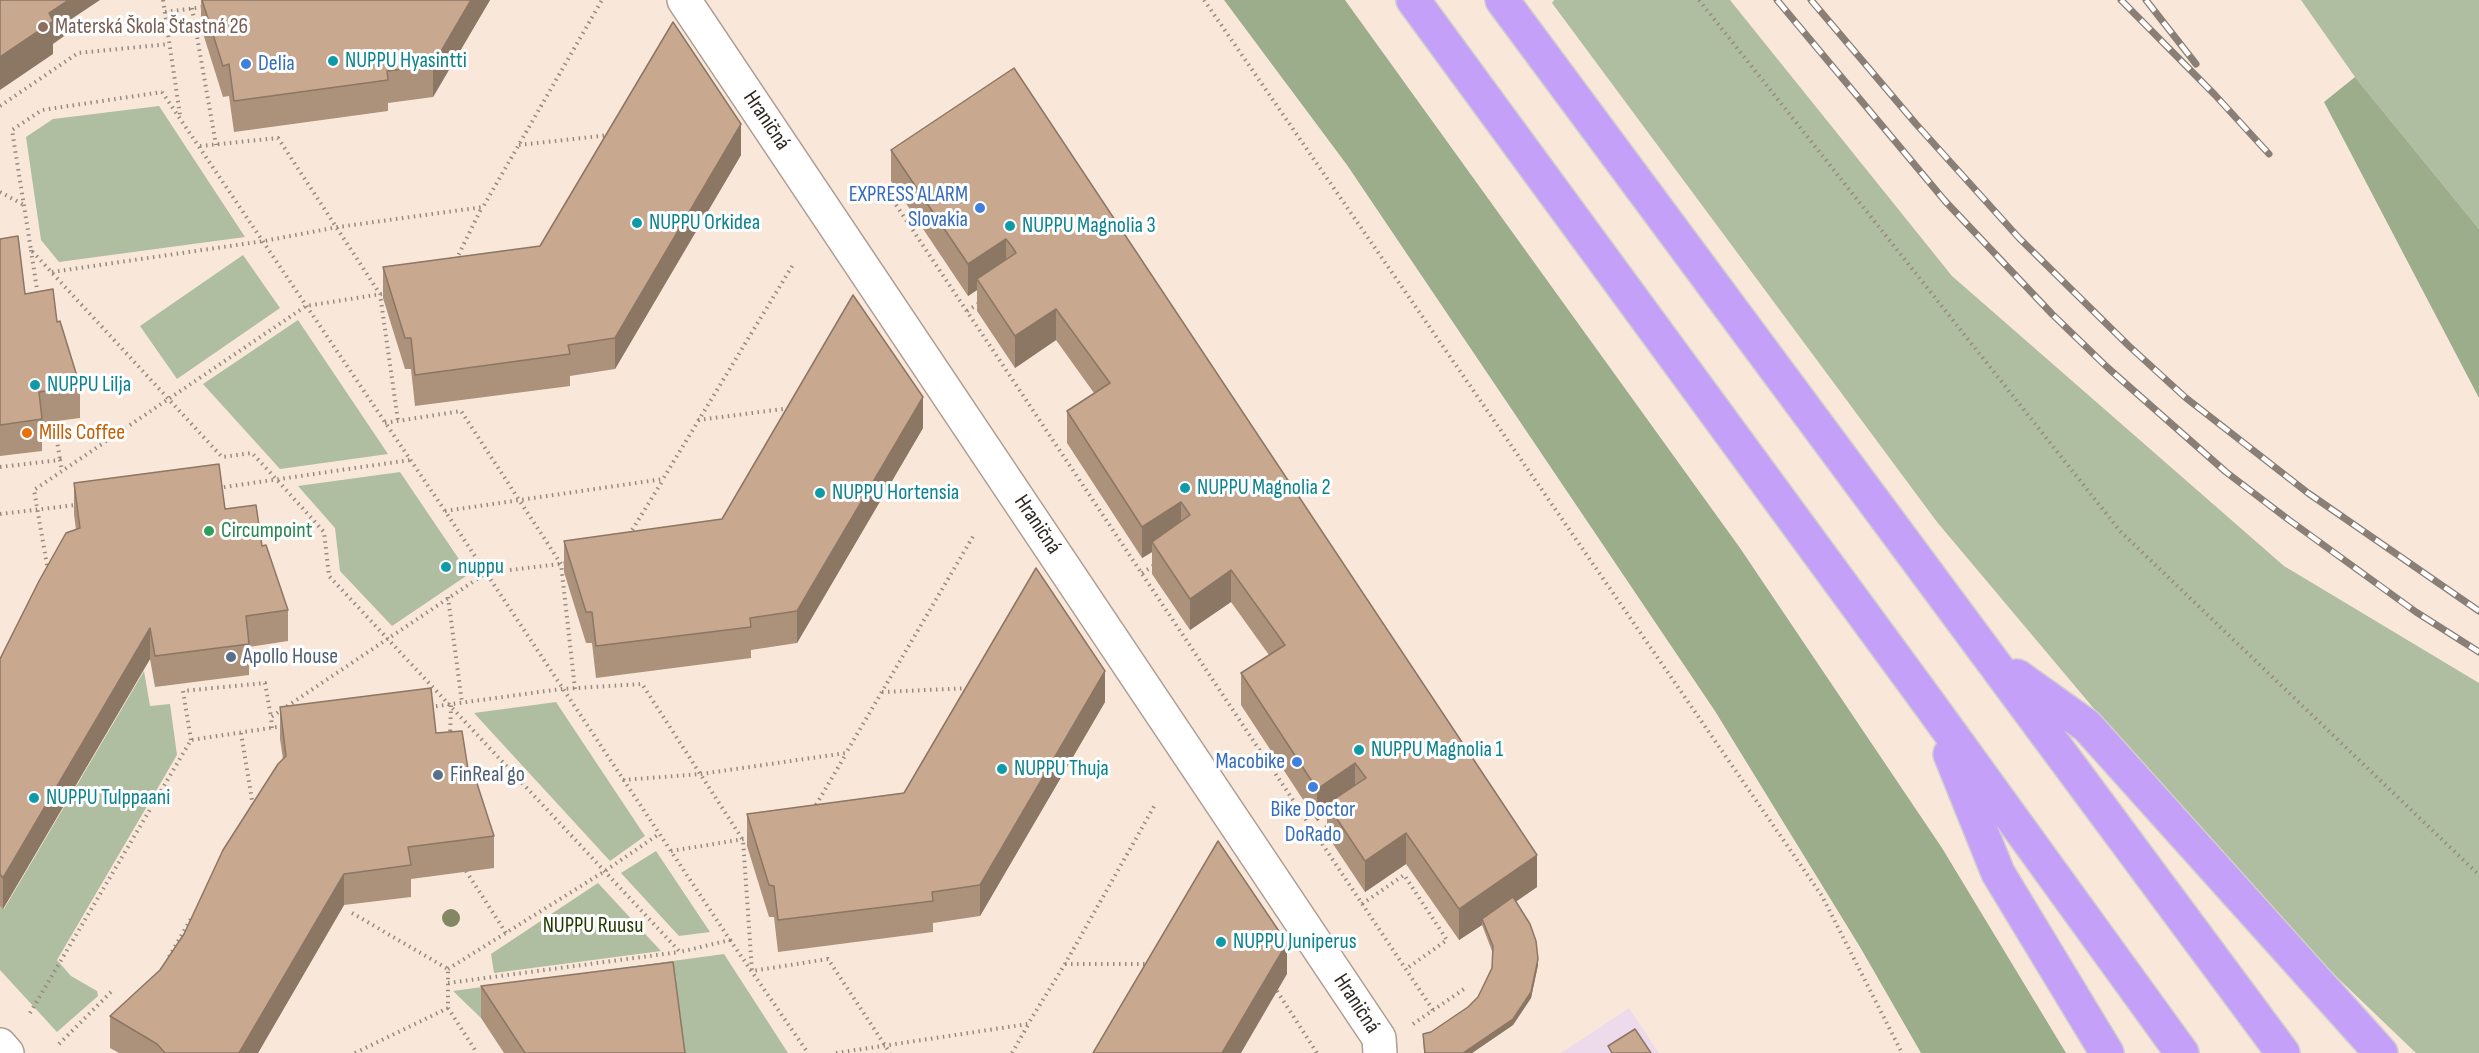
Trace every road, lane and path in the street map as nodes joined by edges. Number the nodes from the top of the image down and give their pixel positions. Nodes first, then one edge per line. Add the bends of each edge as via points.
1 (163, 0) edge
2 (602, 0) edge
3 (684, 0) edge
4 (1204, 0) edge
5 (1413, 0) edge
6 (1502, 0) edge
7 (1699, 0) edge
8 (208, 7) edge
9 (192, 8) junction
10 (165, 12) junction
11 (206, 21) edge
12 (194, 23) junction
13 (170, 45) junction
14 (0, 106) edge
15 (180, 117) junction
16 (617, 125) edge
17 (611, 135) junction
18 (216, 145) junction
19 (518, 145) junction
20 (605, 145) edge
21 (199, 146) junction
22 (886, 190) dead end
23 (0, 192) edge
24 (25, 206) junction
25 (483, 207) junction
26 (338, 227) junction
27 (264, 241) junction
28 (31, 250) junction
29 (794, 263) dead end
30 (454, 264) edge
31 (52, 272) junction
32 (391, 292) edge
33 (380, 294) junction
34 (985, 299) edge
35 (38, 302) edge
36 (306, 306) junction
37 (967, 311) junction
38 (796, 398) edge
39 (170, 399) junction
40 (791, 408) junction
41 (785, 419) edge
42 (697, 420) junction
43 (54, 421) edge
44 (398, 421) junction
45 (386, 423) junction
46 (60, 460) junction
47 (410, 460) junction
48 (0, 467) edge
49 (62, 471) junction
50 (663, 479) junction
51 (278, 481) junction
52 (209, 489) edge
53 (521, 500) junction
54 (84, 504) edge
55 (38, 509) junction
56 (445, 511) junction
57 (0, 514) edge
58 (975, 533) dead end
59 (628, 537) edge
60 (1160, 561) edge
61 (572, 562) edge
62 (561, 564) junction
63 (486, 573) junction
64 (1142, 573) junction
65 (50, 581) edge
66 (448, 597) junction
67 (388, 639) junction
68 (1991, 657) junction
69 (561, 689) junction
70 (574, 689) junction
71 (882, 692) junction
72 (967, 698) edge
73 (462, 703) junction
74 (451, 704) junction
75 (1930, 705) junction
76 (429, 707) edge
77 (271, 717) junction
78 (295, 725) edge
79 (272, 728) junction
80 (241, 733) junction
81 (191, 740) junction
82 (450, 740) edge
83 (846, 753) junction
84 (701, 774) junction
85 (623, 780) junction
86 (1156, 803) dead end
87 (254, 811) edge
88 (812, 812) edge
89 (1334, 822) edge
90 (659, 834) junction
91 (1315, 834) junction
92 (754, 838) edge
93 (743, 840) junction
94 (670, 851) junction
95 (466, 871) edge
96 (605, 872) junction
97 (2479, 875) edge
98 (1362, 904) junction
99 (195, 912) edge
100 (352, 913) edge
101 (506, 933) junction
102 (730, 940) junction
103 (680, 952) junction
104 (1153, 954) edge
105 (166, 963) edge
106 (1065, 964) junction
107 (1147, 964) junction
108 (448, 969) junction
109 (1406, 969) junction
110 (752, 971) junction
111 (1142, 974) edge
112 (448, 983) junction
113 (1467, 987) dead end
114 (112, 991) dead end
115 (1277, 991) edge
116 (448, 1008) junction
117 (1434, 1010) junction
118 (30, 1013) dead end
119 (1028, 1024) junction
120 (59, 1044) dead end
121 (0, 1045) edge
122 (886, 1045) junction
123 (1380, 1050) edge
124 (7, 1053) edge
125 (355, 1053) edge
126 (477, 1053) edge
127 (808, 1053) edge
128 (836, 1053) edge
129 (890, 1053) edge
130 (1012, 1053) edge
131 (1317, 1053) edge
132 (1902, 1053) edge
133 (2107, 1053) edge
134 (2182, 1053) edge
135 (2283, 1053) edge
136 (2381, 1053) edge

1 - 10 path
2 - 19 path
3 - 123 street, Hraničná via 1379,1038
4 - 132 path via 1822,896
5 - 75 highway
6 - 68 highway
7 - 97 path via 2120,531
8 - 9 path
9 - 10 path
9 - 12 path
10 - 13 path
11 - 12 path
12 - 18 path
13 - 14 path via 78,53
13 - 15 path
15 - 21 path
15 - 24 path via 162,92 42,110 12,130
16 - 17 path
17 - 19 path
17 - 20 path
18 - 21 path
18 - 26 path via 278,138
19 - 25 path
21 - 27 path
22 - 37 path
23 - 24 path
24 - 28 path
25 - 26 path
25 - 30 path
26 - 27 path
26 - 33 path
27 - 31 path
27 - 36 path
28 - 31 path
28 - 35 path
29 - 42 path
31 - 39 path
32 - 33 path
33 - 36 path
33 - 44 path
34 - 37 path
36 - 39 path
36 - 45 path
37 - 64 path
38 - 40 path
39 - 49 path
39 - 51 path via 222,457 252,453
40 - 41 path
40 - 42 path
42 - 50 path
43 - 46 path
44 - 45 path
44 - 53 path via 461,411
45 - 47 path
46 - 48 path
46 - 49 path
47 - 51 path
47 - 56 path
49 - 55 path via 34,490
50 - 53 path
50 - 59 path
51 - 52 path
51 - 67 path via 324,532 329,576
53 - 56 path
53 - 62 path
54 - 55 path
55 - 57 path
55 - 65 path
56 - 63 path
58 - 71 path
60 - 64 path
61 - 62 path
62 - 63 path
62 - 70 path
63 - 66 path
63 - 69 path
64 - 91 path
66 - 67 path
66 - 73 path
67 - 74 path
67 - 77 path
68 - 135 highway
68 - 136 highway via 2087,726
69 - 70 path
69 - 73 path
69 - 85 path
70 - 84 path via 642,684
71 - 72 path via 972,688
71 - 83 path
73 - 74 path
74 - 76 path
74 - 82 path
74 - 96 path
75 - 133 highway via 1998,873
75 - 134 highway
77 - 79 path
77 - 81 path via 265,683 183,691
78 - 79 path
79 - 80 path
80 - 81 path
80 - 87 path
81 - 118 path
83 - 84 path
83 - 88 path
84 - 85 path
84 - 93 path
85 - 90 path
86 - 106 path
89 - 91 path
90 - 94 path
90 - 96 path
91 - 98 path
92 - 93 path
93 - 94 path
93 - 110 path
94 - 102 path
95 - 101 path
96 - 101 path
96 - 103 path
98 - 109 path
98 - 109 path via 1404,875 1447,940
99 - 105 path
100 - 108 path
101 - 108 path
102 - 103 path
102 - 110 path
103 - 112 path
104 - 107 path
106 - 107 path
106 - 119 path
107 - 111 path
108 - 112 path
109 - 117 path
110 - 122 path via 828,959
110 - 127 path
112 - 116 path
113 - 117 path
114 - 120 path
115 - 131 path
116 - 125 path
116 - 126 path
117 - 123 path
119 - 122 path
119 - 130 path
121 - 124 street
122 - 128 path
122 - 129 path

